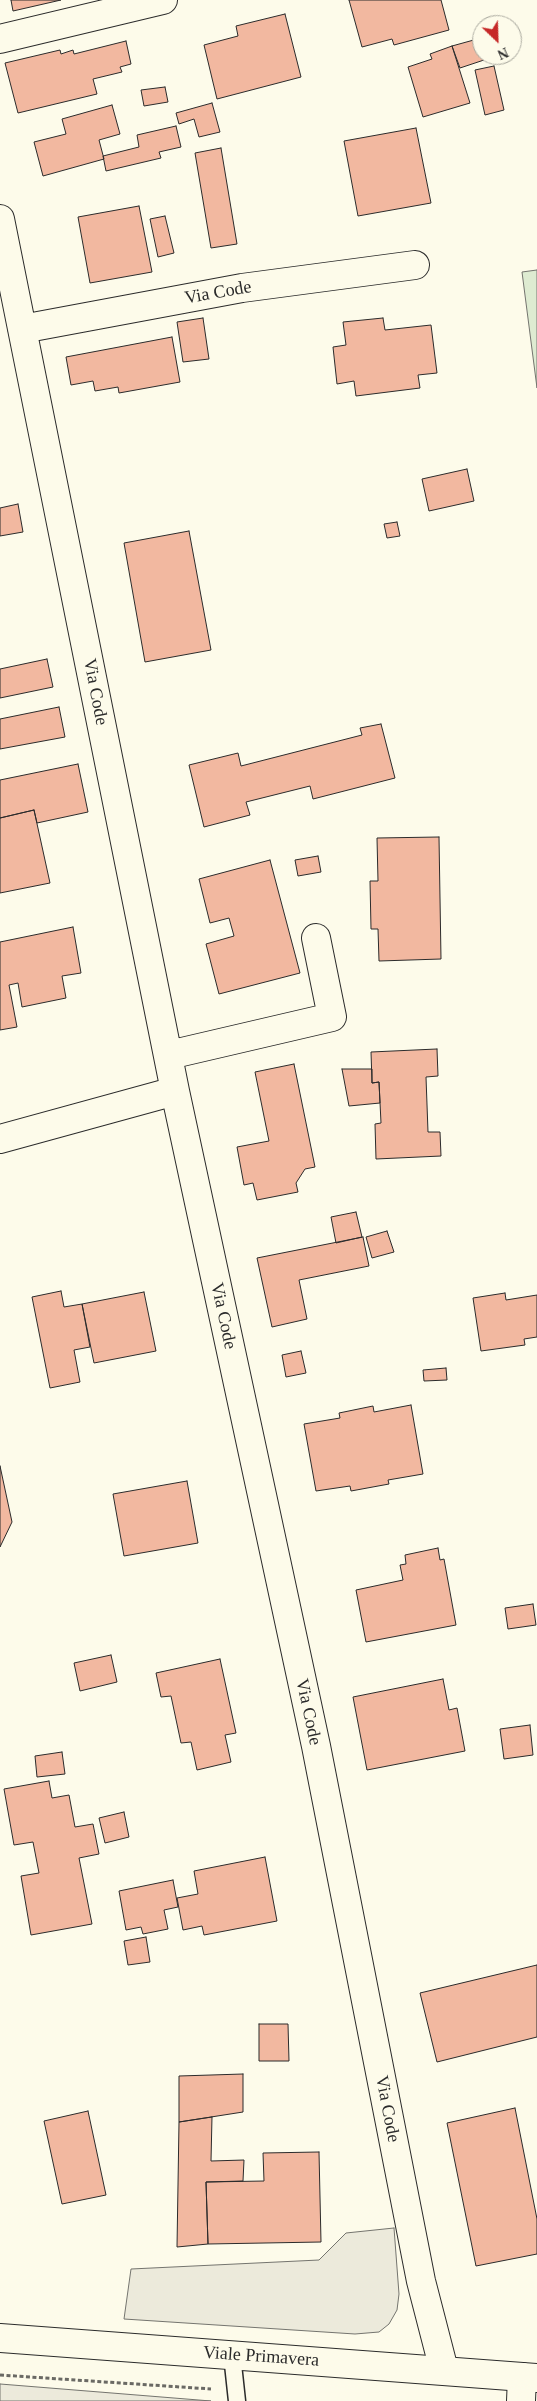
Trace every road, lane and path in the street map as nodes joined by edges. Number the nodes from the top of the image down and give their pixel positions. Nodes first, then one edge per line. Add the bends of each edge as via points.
1 (163, 0) edge
2 (0, 38) edge
3 (0, 219) edge
4 (415, 265) dead end
5 (22, 329) junction
6 (316, 938) dead end
7 (168, 1054) junction
8 (175, 1091) junction
9 (0, 1139) edge
10 (0, 2338) edge
11 (232, 2355) junction
12 (444, 2370) junction
13 (0, 2375) edge
14 (527, 2385) edge
15 (235, 2396) edge

1 - 2 street
3 - 5 street, Via Code
4 - 5 street, Via Code via 242,288
5 - 7 street, Via Code
6 - 7 street via 332,1017
7 - 8 street, Via Code
8 - 9 street
8 - 12 street, Via Code via 314,1736 420,2280
10 - 11 street, Viale Primavera
11 - 12 street, Viale Primavera
11 - 15 lane
12 - 14 street, Viale Primavera
13 - 15 path

